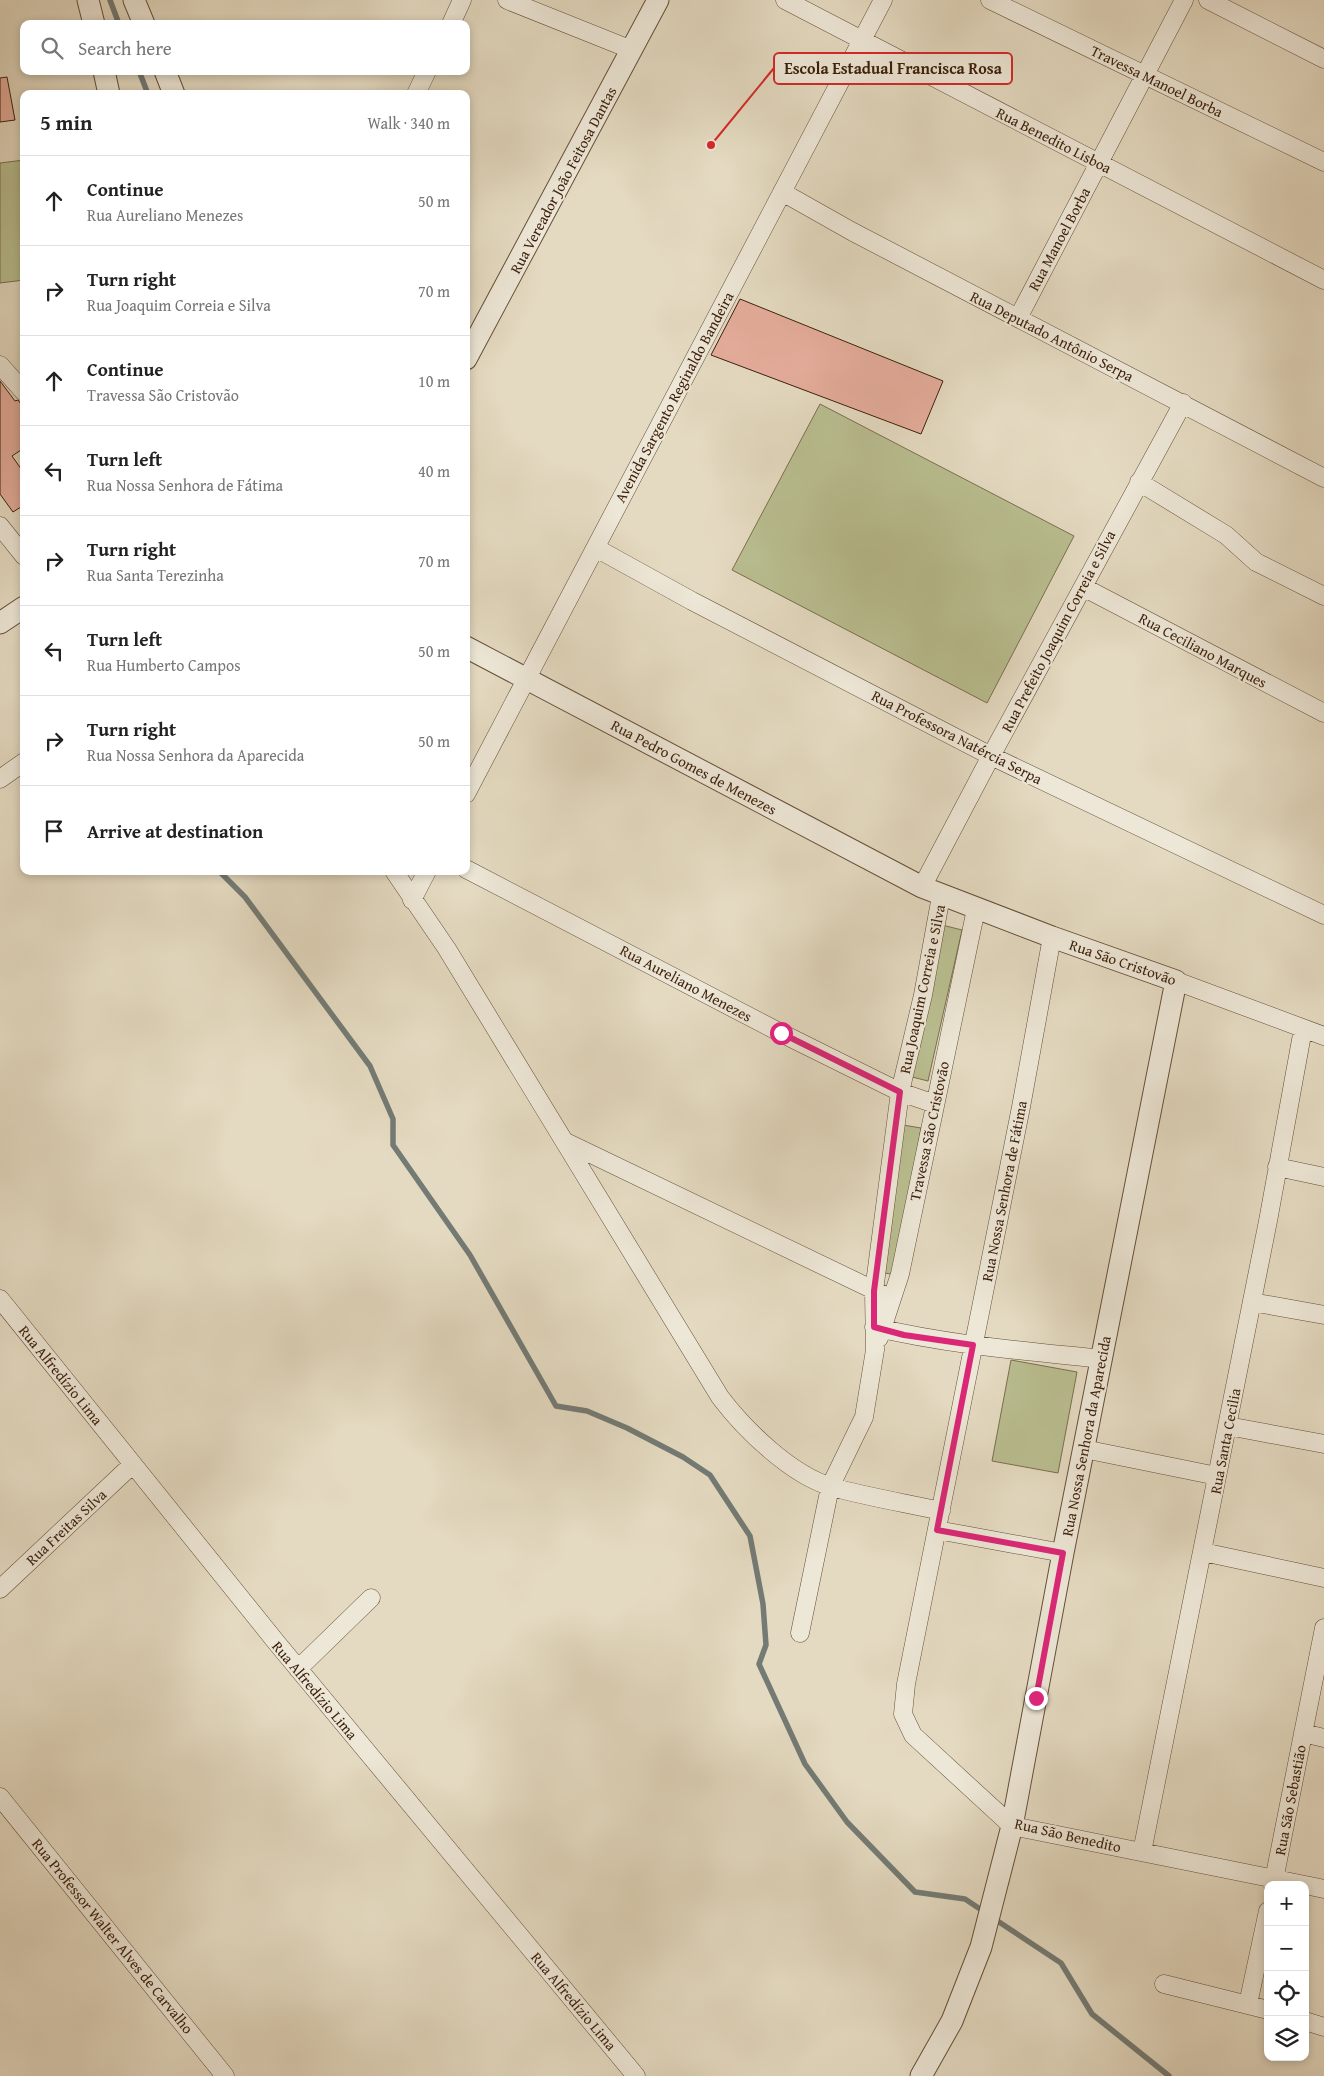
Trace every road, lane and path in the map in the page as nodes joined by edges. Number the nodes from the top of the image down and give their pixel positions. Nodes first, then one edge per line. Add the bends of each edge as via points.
1 (88, 0) edge
2 (134, 0) edge
3 (462, 0) edge
4 (507, 0) edge
5 (658, 0) edge
6 (785, 0) edge
7 (883, 0) edge
8 (990, 0) edge
9 (1184, 0) edge
10 (1208, 0) edge
11 (93, 20) edge
12 (142, 20) edge
13 (453, 20) edge
14 (862, 41) junction
15 (632, 50) junction
16 (1324, 59) edge
17 (105, 75) edge
18 (167, 75) edge
19 (425, 75) edge
20 (1144, 76) junction
21 (108, 90) edge
22 (172, 90) edge
23 (418, 90) edge
24 (1324, 162) edge
25 (1099, 163) junction
26 (782, 192) junction
27 (1324, 280) edge
28 (1018, 318) junction
29 (470, 352) edge
30 (0, 365) edge
31 (20, 388) edge
32 (1183, 404) junction
33 (1324, 478) edge
34 (1139, 482) junction
35 (0, 526) edge
36 (596, 548) junction
37 (20, 551) edge
38 (1083, 587) junction
39 (1324, 596) edge
40 (20, 610) edge
41 (0, 623) edge
42 (470, 650) edge
43 (526, 679) junction
44 (1324, 713) edge
45 (991, 756) junction
46 (20, 765) edge
47 (0, 779) edge
48 (470, 786) edge
49 (470, 871) edge
50 (396, 875) edge
51 (424, 875) edge
52 (922, 887) junction
53 (941, 896) junction
54 (412, 900) junction
55 (976, 909) junction
56 (1324, 915) edge
57 (1052, 937) junction
58 (1176, 981) junction
59 (1303, 1029) junction
60 (1324, 1036) edge
61 (900, 1092) junction
62 (935, 1104) junction
63 (566, 1142) junction
64 (1277, 1167) junction
65 (1324, 1177) edge
66 (874, 1291) junction
67 (893, 1298) junction
68 (0, 1299) edge
69 (1252, 1302) junction
70 (1324, 1315) edge
71 (878, 1328) junction
72 (973, 1345) junction
73 (1102, 1359) junction
74 (1228, 1426) junction
75 (1324, 1444) edge
76 (1084, 1449) junction
77 (133, 1464) junction
78 (1217, 1476) junction
79 (830, 1487) junction
80 (941, 1511) junction
81 (937, 1530) junction
82 (1204, 1552) junction
83 (1063, 1553) junction
84 (1324, 1578) edge
85 (0, 1589) edge
86 (371, 1598) dead end
87 (1324, 1628) edge
88 (800, 1633) dead end
89 (298, 1669) junction
90 (1303, 1733) junction
91 (1324, 1738) edge
92 (0, 1797) edge
93 (1012, 1826) junction
94 (1142, 1852) junction
95 (1270, 1881) edge
96 (1274, 1881) edge
97 (1309, 1886) edge
98 (1324, 1889) edge
99 (1265, 1926) edge
100 (1164, 1984) dead end
101 (1248, 2004) junction
102 (1264, 2009) edge
103 (1309, 2022) edge
104 (1324, 2027) edge
105 (225, 2076) edge
106 (636, 2076) edge
107 (921, 2076) edge

1 - 11 street
2 - 12 street
3 - 13 street
4 - 15 street
5 - 15 street, Rua Vereador João Feitosa Dantas
6 - 14 street, Rua Benedito Lisboa
7 - 14 street, Avenida Sargento Reginaldo Bandeira
8 - 20 street, Travessa Manoel Borba
9 - 20 street, Rua Manoel Borba
10 - 16 street
14 - 25 street, Rua Benedito Lisboa
14 - 26 street, Avenida Sargento Reginaldo Bandeira
15 - 29 street, Rua Vereador João Feitosa Dantas
17 - 21 street
18 - 22 street
19 - 23 street
20 - 24 street, Travessa Manoel Borba
20 - 25 street, Rua Manoel Borba
25 - 27 street, Rua Benedito Lisboa
25 - 28 street, Rua Manoel Borba
26 - 28 street, Rua Deputado Antônio Serpa
26 - 36 street, Avenida Sargento Reginaldo Bandeira
28 - 32 street, Rua Deputado Antônio Serpa
30 - 31 street
32 - 33 street, Rua Deputado Antônio Serpa
32 - 34 street, Rua Prefeito Joaquim Correia e Silva
34 - 38 street, Rua Prefeito Joaquim Correia e Silva
34 - 39 street via 1226,535 1256,562
35 - 37 street
36 - 43 street, Avenida Sargento Reginaldo Bandeira
36 - 45 street, Rua Professora Natércia Serpa
38 - 44 street, Rua Ceciliano Marques
38 - 45 street, Rua Prefeito Joaquim Correia e Silva
40 - 41 street
42 - 43 street, Rua Pedro Gomes de Menezes
43 - 48 street, Avenida Sargento Reginaldo Bandeira
43 - 52 street, Rua Pedro Gomes de Menezes
45 - 52 street, Rua Prefeito Joaquim Correia e Silva
45 - 56 street, Rua Professora Natércia Serpa
46 - 47 street
49 - 61 street, Rua Aureliano Menezes
50 - 54 street
51 - 54 street
52 - 53 street, Rua São Cristovão
53 - 55 street, Rua São Cristovão
53 - 61 street, Rua Joaquim Correia e Silva via 923,995
54 - 63 street via 447,949
55 - 57 street, Rua São Cristovão
55 - 62 street, Travessa São Cristovão
57 - 58 street, Rua São Cristovão
57 - 72 street, Rua Nossa Senhora de Fátima
58 - 59 street, Rua São Cristovão
58 - 73 street, Rua Nossa Senhora da Aparecida
59 - 60 street, Rua São Cristovão
59 - 64 street, Rua Santa Cecilia
61 - 62 street, Rua Aureliano Menezes
61 - 66 street, Rua Joaquim Correia e Silva
62 - 67 street, Travessa São Cristovão
63 - 66 street
63 - 79 street via 720,1397 739,1422 789,1465
64 - 65 street
64 - 69 street, Rua Santa Cecilia
66 - 67 street
66 - 71 street, Travessa São Cristovão
67 - 71 street, Travessa São Cristovão
68 - 77 street, Rua Alfredízio Lima
69 - 70 street
69 - 74 street, Rua Santa Cecilia
71 - 72 street
71 - 79 street, Travessa São Cristovão via 864,1417
72 - 73 street
72 - 80 street, Rua Nossa Senhora de Fátima
73 - 76 street, Rua Nossa Senhora da Aparecida
74 - 75 street
74 - 78 street, Rua Santa Cecilia
76 - 78 street
76 - 83 street, Rua Nossa Senhora da Aparecida
77 - 85 street, Rua Freitas Silva
77 - 89 street, Rua Alfredízio Lima
78 - 82 street, Rua Santa Cecilia
79 - 80 street
79 - 88 street, Travessa São Cristovão
80 - 81 street, Rua São Benedito
81 - 83 street
81 - 93 street, Rua São Benedito via 906,1684 903,1714 913,1735
82 - 84 street
82 - 94 street, Rua Santa Cecilia
83 - 93 street, Rua Nossa Senhora da Aparecida
86 - 89 street
87 - 90 street, Rua São Sebastião
89 - 106 street, Rua Alfredízio Lima
90 - 91 street
90 - 96 street, Rua São Sebastião
92 - 105 street, Rua Professor Walter Alves de Carvalho
93 - 94 street, Rua São Benedito
93 - 107 street, Rua Nossa Senhora da Aparecida via 981,1947 952,2021
94 - 95 street, Rua São Benedito
97 - 98 street, Rua São Benedito
99 - 101 street
100 - 101 street
101 - 102 street
103 - 104 street

